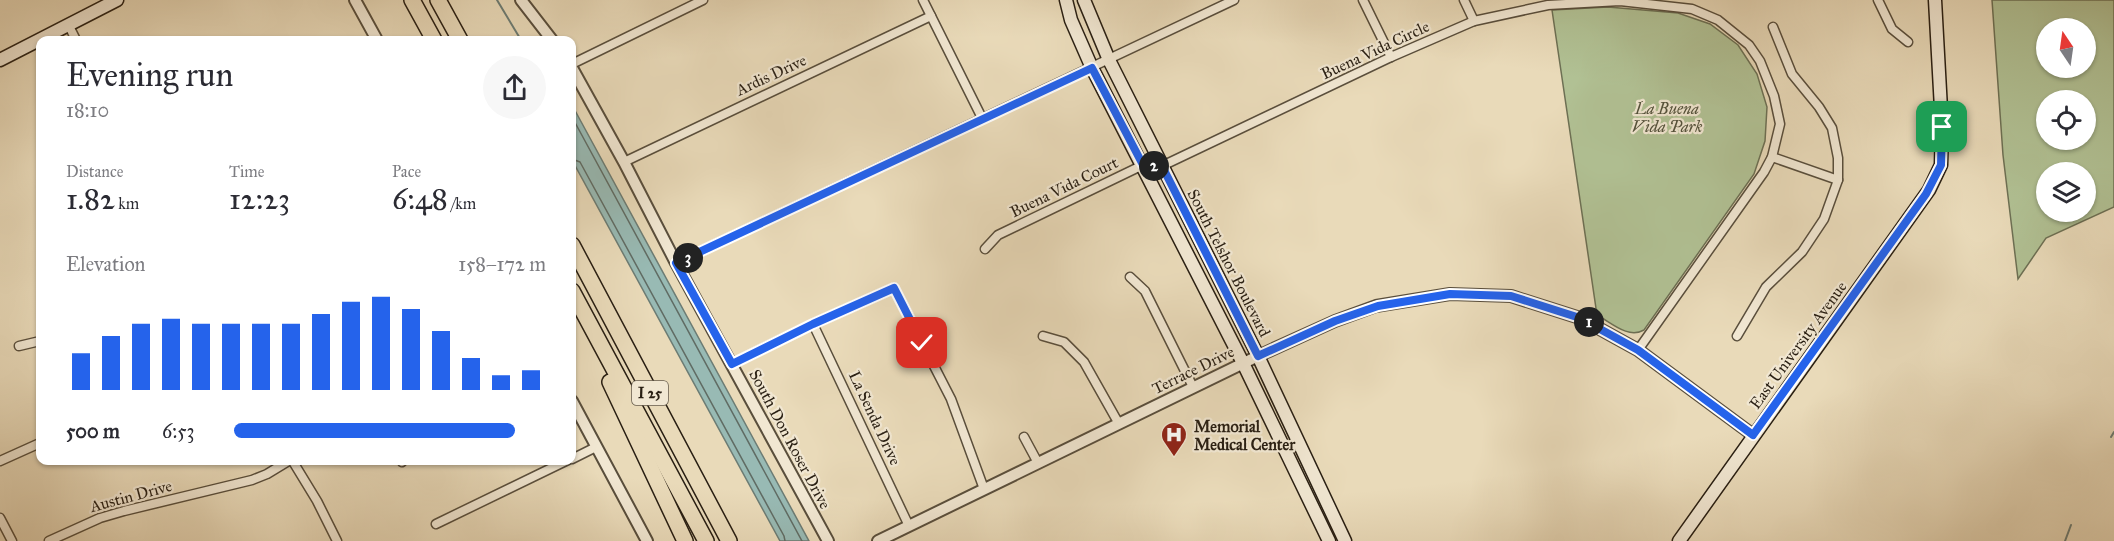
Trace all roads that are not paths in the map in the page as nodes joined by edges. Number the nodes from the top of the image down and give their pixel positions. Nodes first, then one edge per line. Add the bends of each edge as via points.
1 (117, 0) edge
2 (355, 0) edge
3 (412, 0) edge
4 (438, 0) edge
5 (521, 0) edge
6 (703, 0) edge
7 (923, 0) edge
8 (1066, 0) edge
9 (1084, 0) edge
10 (1234, 0) edge
11 (1363, 0) edge
12 (1464, 0) edge
13 (1878, 0) edge
14 (1935, 0) edge
15 (1567, 1) edge
16 (1660, 2) edge
17 (931, 16) junction
18 (1474, 21) junction
19 (68, 24) junction
20 (1773, 27) dead end
21 (44, 36) edge
22 (74, 36) edge
23 (375, 36) edge
24 (432, 36) edge
25 (458, 36) edge
26 (549, 36) edge
27 (36, 40) edge
28 (1908, 42) dead end
29 (1, 57) edge
30 (1391, 57) junction
31 (1109, 60) junction
32 (576, 64) edge
33 (1092, 68) junction
34 (576, 73) edge
35 (982, 118) junction
36 (1772, 157) junction
37 (624, 162) junction
38 (1143, 165) junction
39 (1162, 166) junction
40 (1838, 180) junction
41 (986, 249) dead end
42 (576, 253) edge
43 (676, 263) junction
44 (1130, 277) dead end
45 (576, 298) edge
46 (576, 309) edge
47 (813, 324) junction
48 (1043, 336) dead end
49 (1737, 336) dead end
50 (36, 342) edge
51 (19, 346) dead end
52 (1638, 350) junction
53 (1258, 356) junction
54 (1243, 363) junction
55 (732, 364) junction
56 (1193, 387) junction
57 (576, 409) edge
58 (1119, 424) junction
59 (1753, 435) junction
60 (1024, 437) dead end
61 (36, 444) edge
62 (596, 447) junction
63 (576, 457) edge
64 (0, 461) edge
65 (1038, 463) junction
66 (282, 465) edge
67 (294, 465) edge
68 (560, 465) edge
69 (984, 489) junction
70 (0, 518) edge
71 (1336, 523) junction
72 (436, 524) dead end
73 (909, 526) junction
74 (1324, 529) junction
75 (12, 541) edge
76 (49, 541) edge
77 (337, 541) edge
78 (647, 541) edge
79 (685, 541) edge
80 (706, 541) edge
81 (729, 541) edge
82 (828, 541) edge
83 (878, 541) edge
84 (1329, 541) edge
85 (1345, 541) edge
86 (1678, 541) edge

1 - 19 main road
2 - 23 street
3 - 24 highway
4 - 25 highway
5 - 26 street
6 - 32 street
7 - 17 street
8 - 33 main road, South Telshor Boulevard
9 - 31 main road, South Telshor Boulevard
10 - 31 street
11 - 30 street
12 - 18 street
13 - 28 street via 1892,28
14 - 59 main road, East University Avenue via 1941,165 1921,202
15 - 16 street, Buena Vida Circle
15 - 18 street, Buena Vida Circle
16 - 36 street, Buena Vida Circle via 1718,20 1749,45 1761,61 1780,124
17 - 35 street
17 - 37 street, Ardis Drive
18 - 30 street, Buena Vida Circle
19 - 21 main road
19 - 22 street
20 - 40 street via 1792,74 1832,128
27 - 29 main road
30 - 39 street, Buena Vida Circle
31 - 33 street
31 - 39 main road, South Telshor Boulevard
33 - 35 street
33 - 38 main road, South Telshor Boulevard
34 - 37 street, South Don Roser Drive
35 - 43 street
36 - 40 street
36 - 52 street, Buena Vida Circle
37 - 43 street, South Don Roser Drive
38 - 39 street, Buena Vida Court
38 - 41 street, Buena Vida Court via 999,235
38 - 54 main road, South Telshor Boulevard
39 - 53 main road, South Telshor Boulevard
40 - 49 street via 1824,219 1802,252 1766,287
42 - 81 highway, I 25
43 - 55 street, South Don Roser Drive
44 - 56 street via 1145,291
45 - 80 highway, I 25
46 - 79 highway
47 - 55 street
47 - 69 street via 894,288 951,399
47 - 73 street, La Senda Drive
48 - 58 street via 1064,342 1083,362
50 - 51 street
52 - 53 street, Terrace Drive via 1580,318 1511,296 1450,294 1364,310
52 - 59 street, Terrace Drive
53 - 54 street, Terrace Drive
53 - 71 main road, South Telshor Boulevard
54 - 56 street, Terrace Drive
54 - 74 main road, South Telshor Boulevard
55 - 82 street, South Don Roser Drive
56 - 58 street, Terrace Drive
57 - 62 street
58 - 65 street, Terrace Drive
59 - 86 main road, East University Avenue
60 - 65 street
61 - 64 street
62 - 63 street
62 - 78 street
65 - 69 street, Terrace Drive
66 - 76 street, Austin Drive via 252,480 116,513
67 - 77 street
68 - 72 street
69 - 73 street, Terrace Drive
70 - 75 street
71 - 74 main road
71 - 85 main road, South Telshor Boulevard
73 - 83 street, Terrace Drive
74 - 84 main road, South Telshor Boulevard

